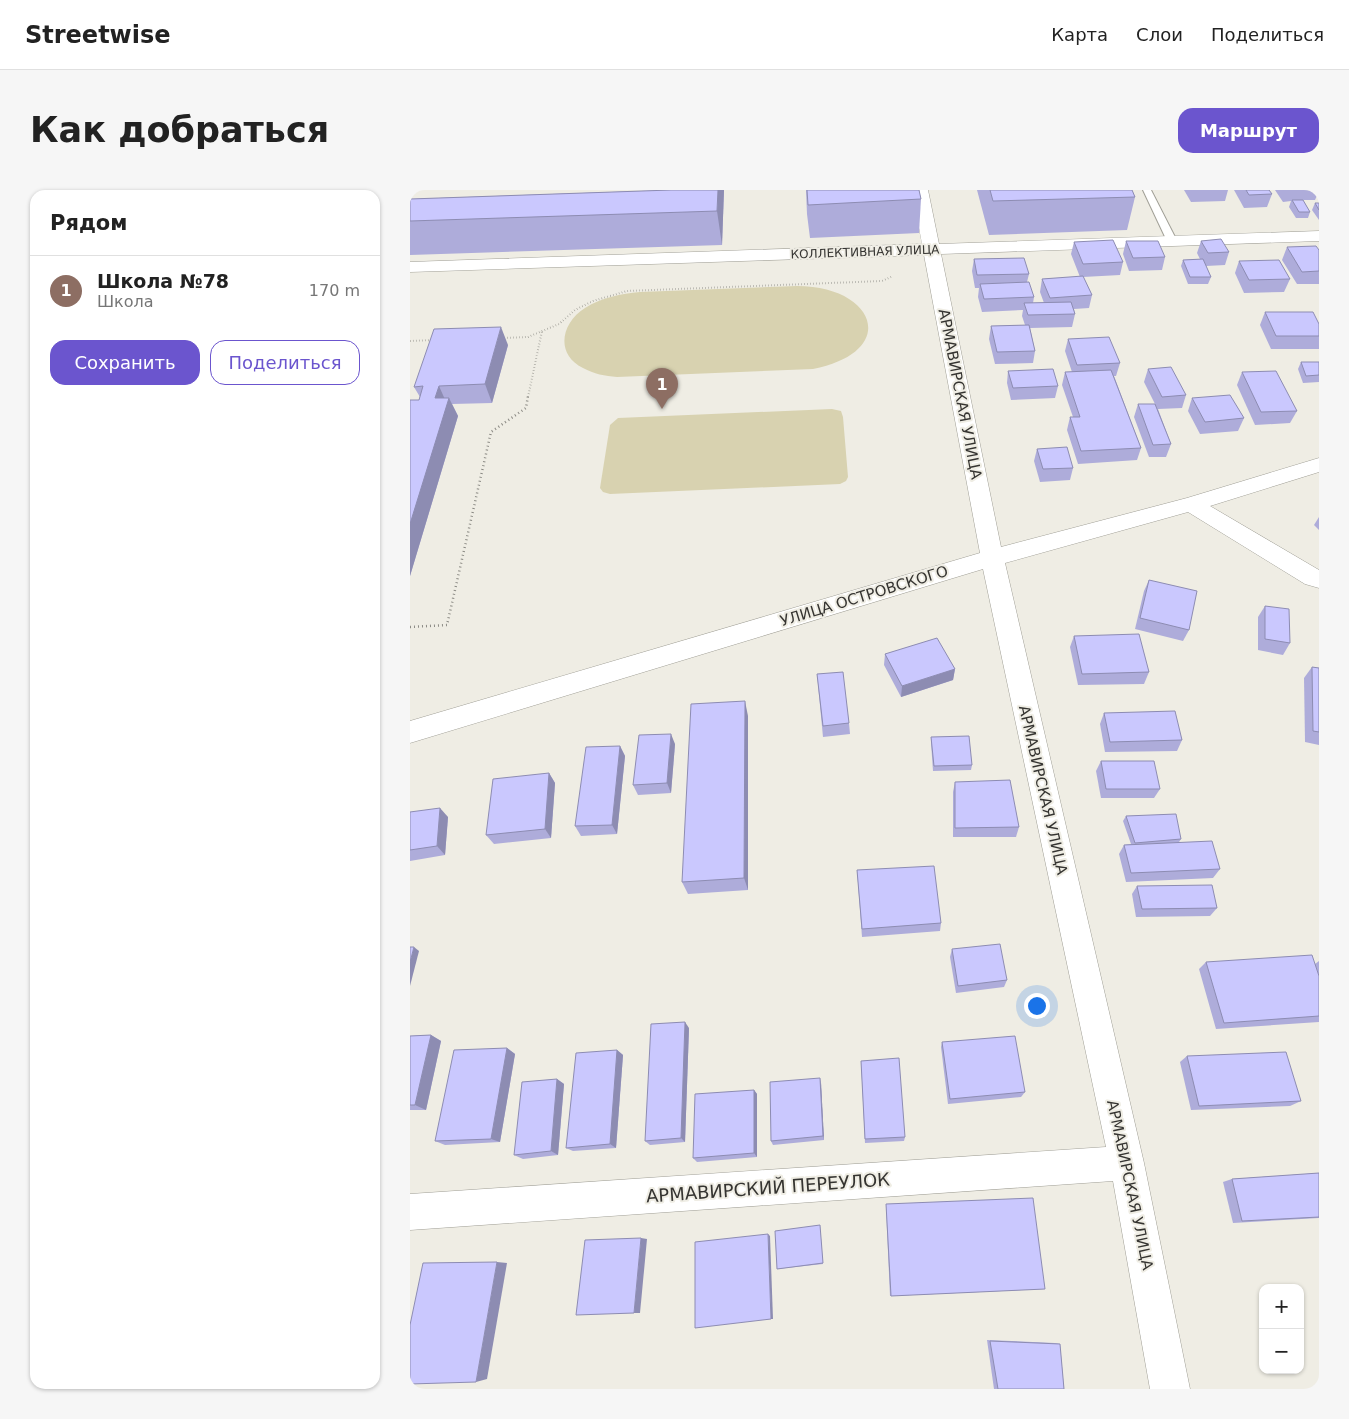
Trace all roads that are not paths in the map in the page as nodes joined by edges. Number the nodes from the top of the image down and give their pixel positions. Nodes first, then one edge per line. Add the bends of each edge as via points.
1 (920, 190) edge
2 (1146, 190) edge
3 (1319, 236) edge
4 (1172, 241) junction
5 (933, 250) junction
6 (410, 267) edge
7 (1319, 465) edge
8 (1192, 504) junction
9 (992, 558) junction
10 (1319, 579) edge
11 (410, 732) edge
12 (1127, 1163) junction
13 (410, 1212) edge
14 (1170, 1389) edge

1 - 5 street, АРМАВИРСКАЯ УЛИЦА
2 - 4 lane
3 - 4 street, КОЛЛЕКТИВНАЯ УЛИЦА
4 - 5 street, КОЛЛЕКТИВНАЯ УЛИЦА
5 - 6 street, КОЛЛЕКТИВНАЯ УЛИЦА
5 - 9 street, АРМАВИРСКАЯ УЛИЦА
7 - 8 street, УЛИЦА ОСТРОВСКОГО
8 - 9 street, УЛИЦА ОСТРОВСКОГО
8 - 10 street
9 - 11 street, УЛИЦА ОСТРОВСКОГО
9 - 12 street, АРМАВИРСКАЯ УЛИЦА
12 - 13 street, АРМАВИРСКИЙ ПЕРЕУЛОК
12 - 14 street, АРМАВИРСКАЯ УЛИЦА

